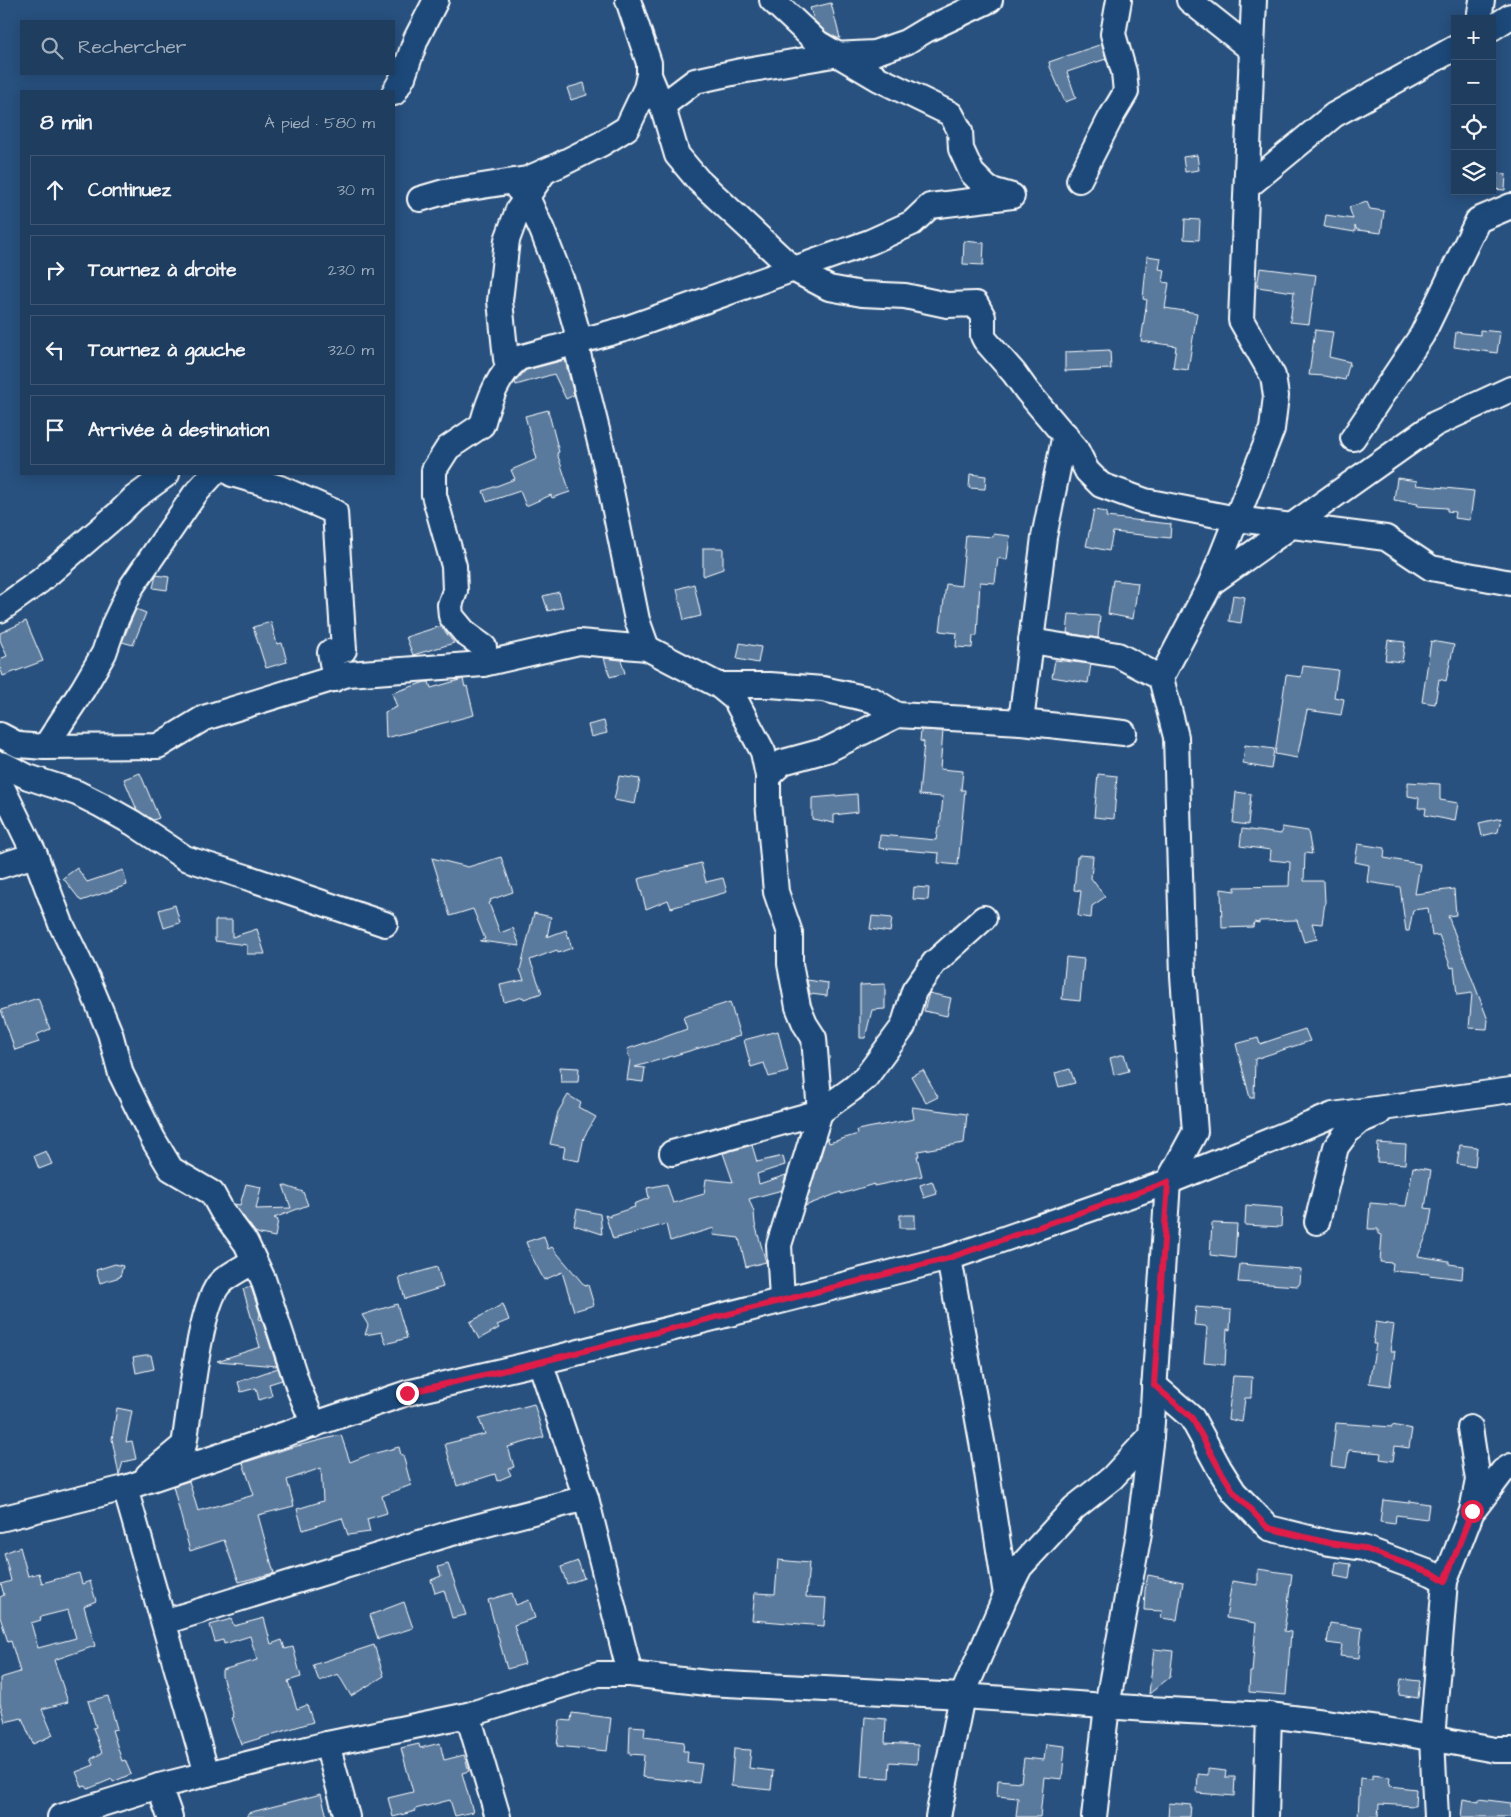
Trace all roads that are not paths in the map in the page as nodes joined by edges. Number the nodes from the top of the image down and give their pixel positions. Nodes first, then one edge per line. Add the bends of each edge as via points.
1 (436, 0) edge
2 (628, 0) edge
3 (772, 0) edge
4 (990, 0) edge
5 (1119, 0) edge
6 (1189, 0) edge
7 (1254, 0) edge
8 (1482, 0) edge
9 (1480, 15) edge
10 (1511, 16) edge
11 (1496, 25) edge
12 (1252, 50) junction
13 (1451, 50) edge
14 (839, 55) junction
15 (649, 75) junction
16 (395, 91) edge
17 (662, 106) junction
18 (544, 172) junction
19 (1079, 180) dead end
20 (510, 181) junction
21 (1246, 187) junction
22 (527, 197) junction
23 (420, 199) dead end
24 (1511, 206) edge
25 (793, 269) junction
26 (578, 341) junction
27 (506, 358) dead end
28 (1511, 389) edge
29 (1064, 434) junction
30 (1353, 438) dead end
31 (166, 475) edge
32 (204, 475) edge
33 (212, 475) edge
34 (235, 475) edge
35 (143, 491) junction
36 (1237, 519) junction
37 (1291, 526) junction
38 (1211, 583) junction
39 (1511, 583) edge
40 (0, 610) edge
41 (1031, 640) junction
42 (647, 648) junction
43 (482, 664) junction
44 (1161, 678) junction
45 (335, 679) junction
46 (718, 685) junction
47 (897, 715) junction
48 (1021, 722) junction
49 (1124, 733) dead end
50 (0, 736) edge
51 (45, 747) junction
52 (0, 764) edge
53 (768, 776) junction
54 (0, 783) edge
55 (35, 855) junction
56 (0, 866) edge
57 (984, 918) dead end
58 (385, 924) dead end
59 (1511, 1090) edge
60 (1393, 1106) junction
61 (820, 1112) junction
62 (1295, 1130) junction
63 (1336, 1146) junction
64 (672, 1153) dead end
65 (1168, 1182) junction
66 (1317, 1222) dead end
67 (949, 1258) junction
68 (254, 1261) junction
69 (782, 1300) junction
70 (540, 1362) junction
71 (1154, 1385) junction
72 (314, 1425) junction
73 (1470, 1428) dead end
74 (1151, 1436) junction
75 (1511, 1466) edge
76 (131, 1486) junction
77 (586, 1498) junction
78 (1472, 1511) junction
79 (0, 1519) edge
80 (1445, 1581) junction
81 (1006, 1594) junction
82 (164, 1622) junction
83 (630, 1674) junction
84 (962, 1696) junction
85 (1107, 1706) junction
86 (1269, 1714) junction
87 (468, 1715) junction
88 (1432, 1738) junction
89 (327, 1744) junction
90 (1511, 1750) edge
91 (207, 1774) junction
92 (159, 1786) junction
93 (60, 1817) edge
94 (170, 1817) edge
95 (347, 1817) edge
96 (498, 1817) edge
97 (938, 1817) edge
98 (1094, 1817) edge
99 (1266, 1817) edge
100 (1436, 1817) edge

1 - 16 street
2 - 15 street via 649,63
3 - 14 street via 818,42
4 - 14 street via 906,42 874,53
5 - 19 street via 1113,34 1126,92
6 - 12 street
7 - 12 street
8 - 9 street
10 - 11 street
12 - 21 street
13 - 21 street via 1334,115
14 - 17 street via 695,81
14 - 25 street via 879,79 951,114 960,131 961,149 972,173 988,189 1012,196 930,206 912,223 870,242
15 - 17 street
15 - 18 street via 627,128
17 - 25 street via 677,155 698,180
18 - 20 street
18 - 22 street
20 - 22 street
20 - 23 street
21 - 36 street via 1242,320 1273,376 1276,396 1272,429
22 - 26 street via 565,289
22 - 27 street via 518,210 508,240 500,301
24 - 30 street via 1478,220 1422,335
25 - 26 street via 628,328
25 - 29 street via 829,288 862,294 905,296 947,305 976,304 982,317 985,340
26 - 42 street via 637,620
26 - 43 street via 519,358 507,367 488,403 482,425 448,448 434,470 434,495 454,566 452,616 466,634 484,646
28 - 37 street via 1435,424
29 - 36 street via 1076,448 1087,471 1100,485 1145,501
29 - 41 street via 1044,537
31 - 35 street
32 - 35 street
33 - 51 street via 195,494 132,586 104,653
34 - 45 street via 280,488 335,512 344,650 330,652
35 - 40 street via 40,581
36 - 37 street
36 - 38 street
37 - 38 street
37 - 39 street via 1386,538 1431,568
38 - 44 street
41 - 44 street via 1118,655
41 - 48 street
42 - 43 street via 580,642
42 - 46 street
43 - 45 street via 348,674
44 - 65 street via 1176,737 1183,976 1195,1132
45 - 51 street via 204,718 158,746
46 - 47 street via 823,689 873,700
46 - 53 street via 735,699 763,752
47 - 48 street
47 - 53 street via 827,750 783,762
48 - 49 street
50 - 51 street via 19,745
52 - 58 street via 101,805 185,858
53 - 61 street via 776,892 790,933 790,964 798,1006 814,1038
54 - 55 street
55 - 56 street
55 - 68 street via 61,924 110,1033 121,1074 153,1139 171,1169 212,1193 246,1243
57 - 61 street via 934,963 914,991 903,1027 866,1077
59 - 60 street
60 - 62 street via 1333,1115
60 - 63 street via 1360,1121
61 - 64 street
61 - 69 street via 779,1245
62 - 63 street via 1321,1132
62 - 65 street
63 - 66 street
65 - 67 street
65 - 71 street
67 - 69 street
67 - 81 street
68 - 72 street via 263,1278
68 - 76 street via 221,1282 211,1298 200,1337 184,1445
69 - 70 street
70 - 72 street via 407,1393
70 - 77 street
71 - 74 street
71 - 80 street via 1192,1418 1234,1492 1268,1528 1363,1548
72 - 76 street
73 - 78 street via 1478,1480
74 - 81 street via 1112,1478 1074,1508 1020,1567
74 - 85 street via 1139,1533
75 - 78 street via 1502,1471
76 - 79 street
76 - 82 street
77 - 82 street via 445,1535
77 - 83 street
78 - 80 street
80 - 88 street
81 - 84 street
82 - 91 street
83 - 84 street via 707,1683
83 - 87 street via 598,1674
84 - 85 street
84 - 97 street
85 - 86 street
85 - 98 street
86 - 88 street
86 - 99 street
87 - 89 street
87 - 96 street
88 - 90 street
88 - 100 street
89 - 91 street
89 - 95 street
91 - 92 street
92 - 93 street
92 - 94 street

